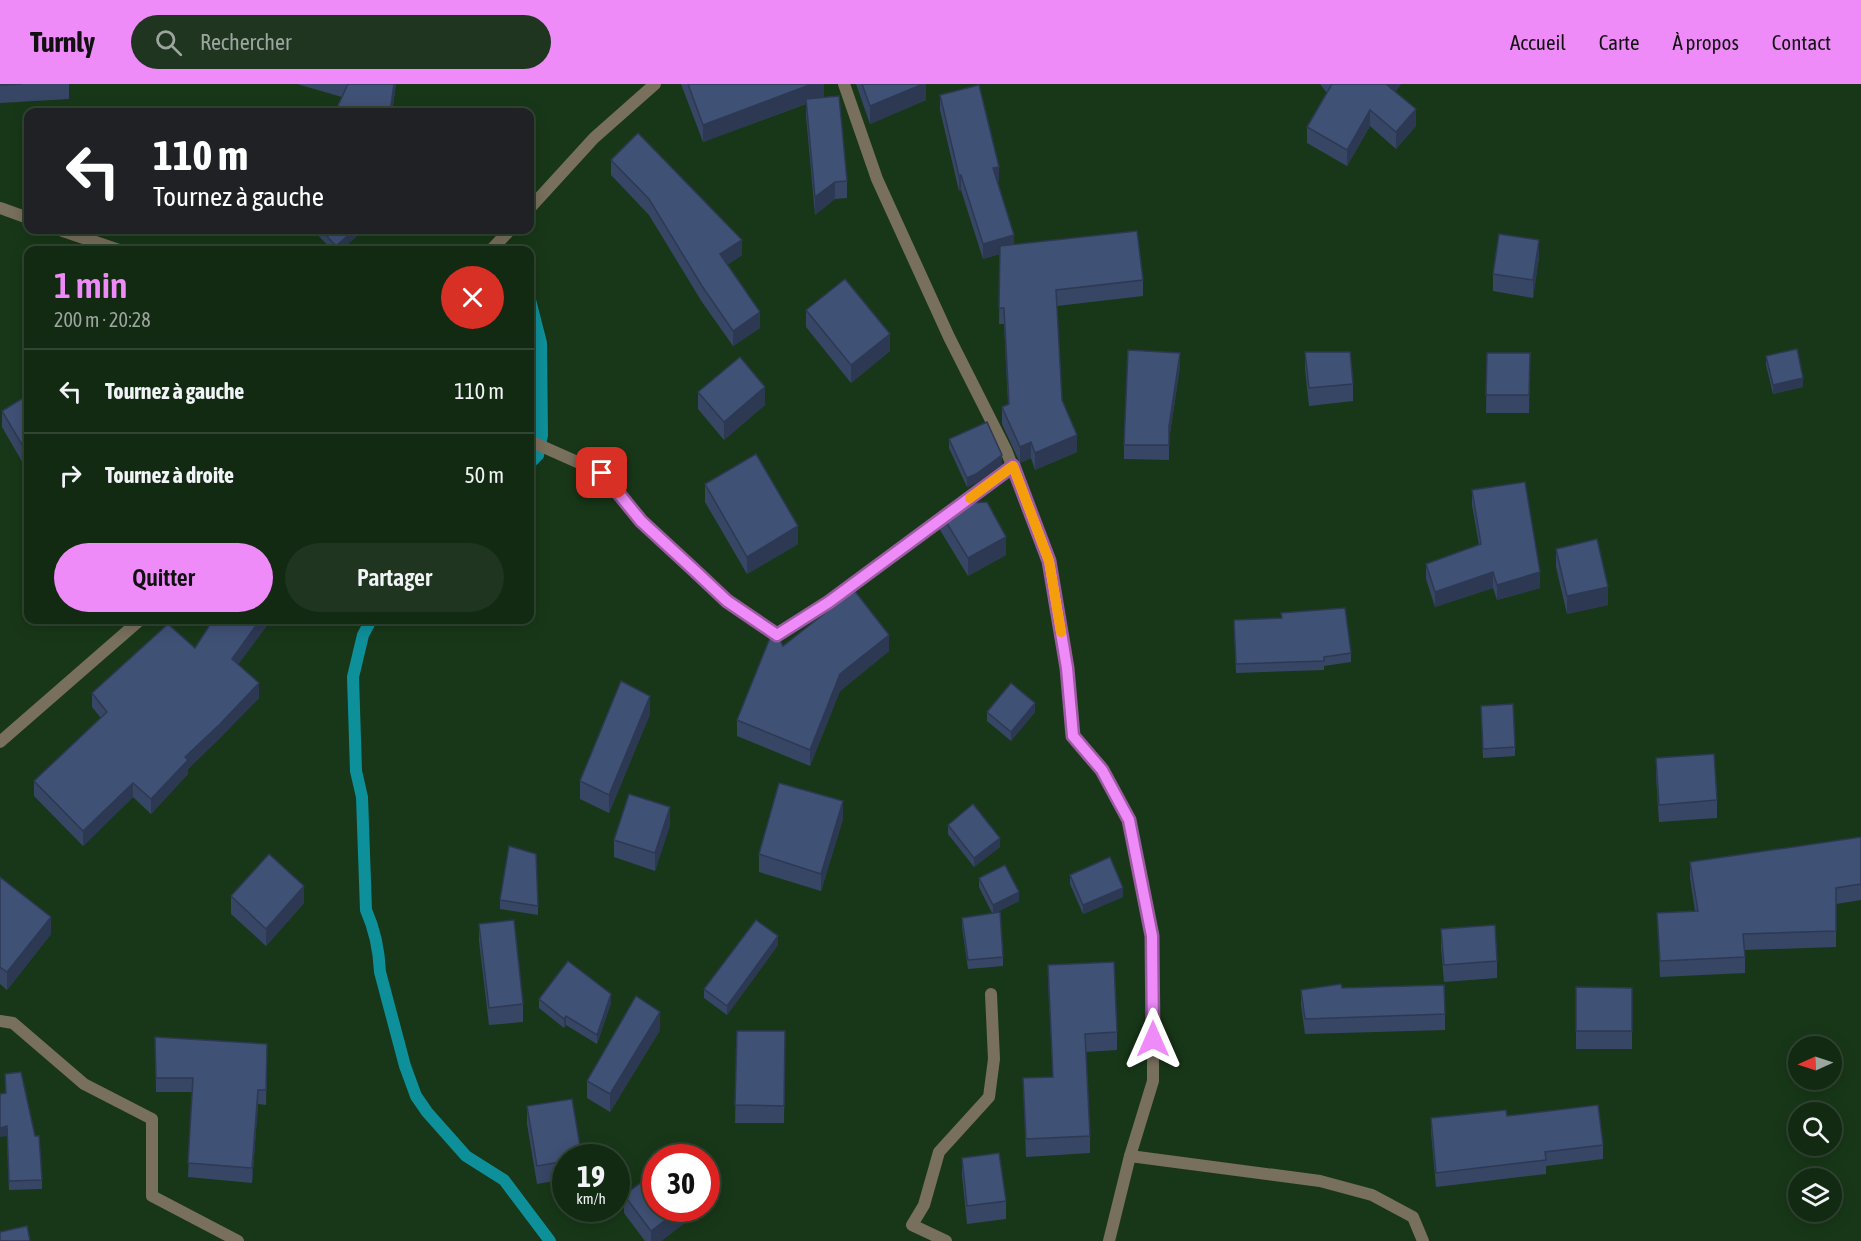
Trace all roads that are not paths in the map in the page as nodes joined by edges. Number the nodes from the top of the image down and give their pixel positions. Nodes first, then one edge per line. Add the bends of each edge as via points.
1 (655, 84) edge
2 (844, 84) edge
3 (534, 204) edge
4 (0, 208) edge
5 (24, 217) edge
6 (72, 234) edge
7 (506, 234) edge
8 (106, 246) edge
9 (495, 246) edge
10 (534, 443) edge
11 (1013, 466) junction
12 (135, 624) edge
13 (0, 742) edge
14 (991, 994) dead end
15 (0, 1022) edge
16 (1130, 1156) junction
17 (238, 1241) edge
18 (946, 1241) edge
19 (1109, 1241) edge
20 (1423, 1241) edge

1 - 3 street via 594,138
2 - 11 street via 877,179
4 - 5 street
6 - 8 street
7 - 9 street
10 - 11 street via 602,473 641,521 718,593 777,635 829,602
11 - 16 street via 1049,561 1067,668 1073,736 1102,770 1129,820 1152,936 1153,1081
12 - 13 street
14 - 18 street via 994,1059 989,1097 939,1152 924,1205 912,1225
15 - 17 street via 13,1023 84,1084 152,1119 152,1196
16 - 19 street
16 - 20 street via 1320,1181 1372,1195 1413,1216

